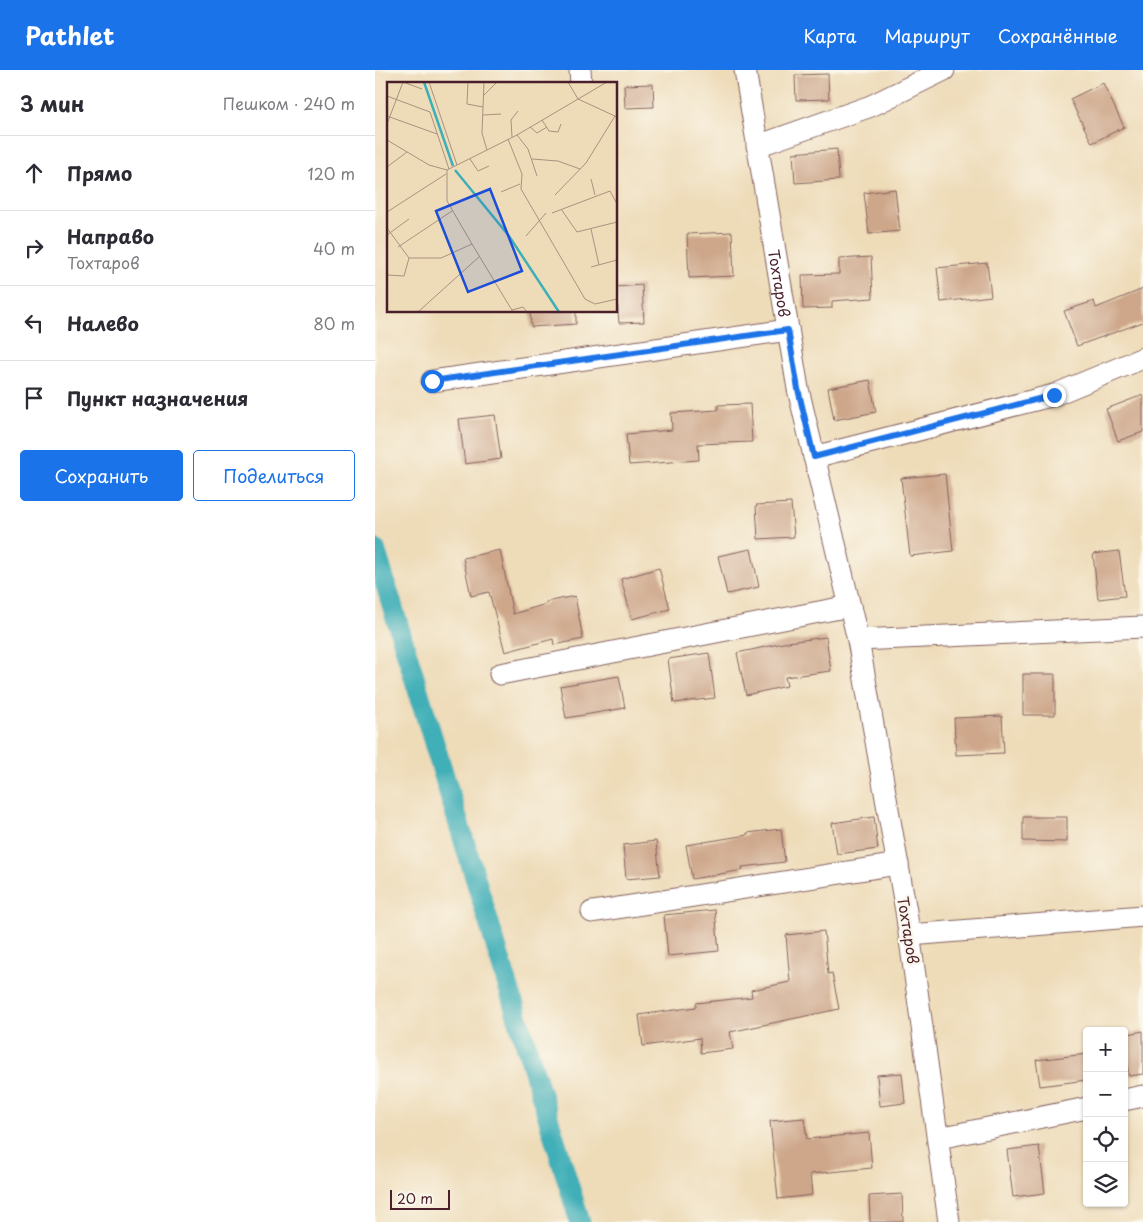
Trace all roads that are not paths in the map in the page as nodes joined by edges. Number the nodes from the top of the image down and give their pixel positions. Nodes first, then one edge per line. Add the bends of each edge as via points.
1 (745, 70) edge
2 (944, 70) edge
3 (757, 146) junction
4 (788, 330) junction
5 (1143, 358) edge
6 (432, 381) dead end
7 (814, 457) junction
8 (850, 606) junction
9 (1143, 627) edge
10 (858, 640) junction
11 (500, 674) dead end
12 (898, 864) junction
13 (592, 912) dead end
14 (1143, 916) edge
15 (910, 935) junction
16 (1143, 1096) edge
17 (1128, 1099) edge
18 (1083, 1109) edge
19 (939, 1138) junction
20 (949, 1222) edge

1 - 3 street, Тохтаров
2 - 3 street via 871,106
3 - 4 street, Тохтаров
4 - 6 street
4 - 7 street, Тохтаров
5 - 7 street via 1054,395
7 - 8 street, Тохтаров
8 - 10 street, Тохтаров
8 - 11 street
9 - 10 street
10 - 12 street, Тохтаров
12 - 13 street
12 - 15 street, Тохтаров
14 - 15 street
15 - 19 street, Тохтаров
16 - 17 street
18 - 19 street
19 - 20 street, Тохтаров

